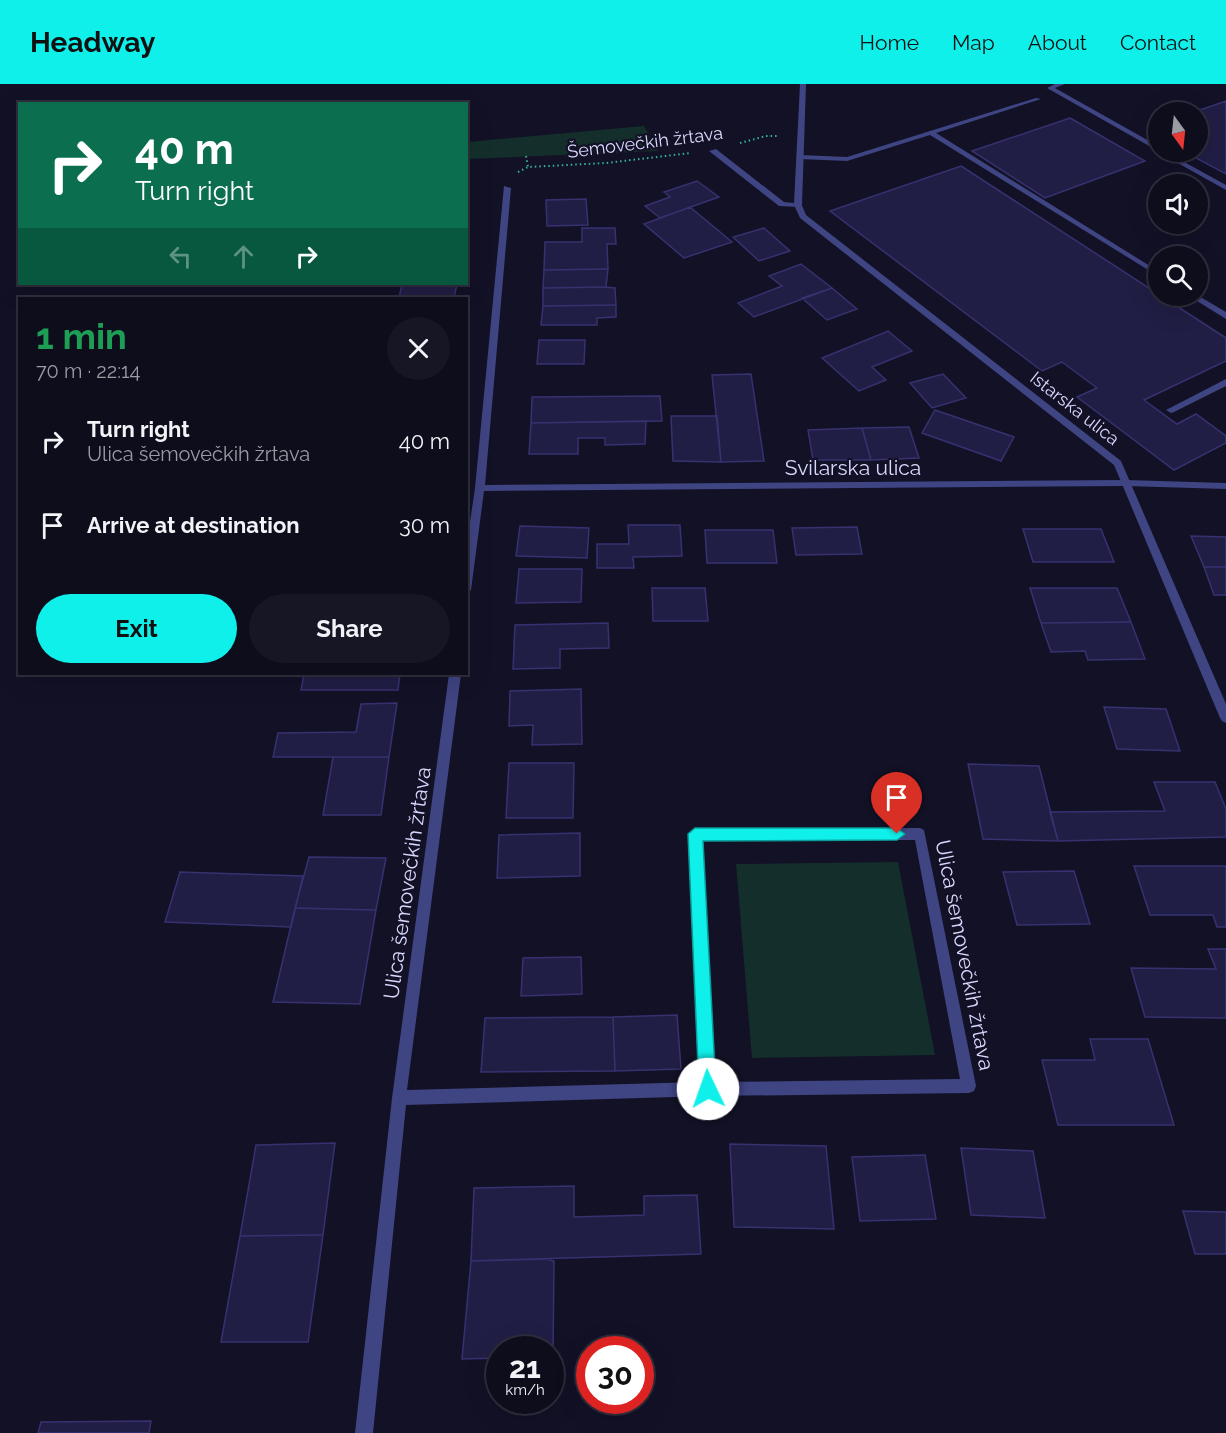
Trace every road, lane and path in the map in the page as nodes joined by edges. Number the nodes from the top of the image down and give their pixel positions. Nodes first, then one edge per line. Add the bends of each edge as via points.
1 (803, 84) edge
2 (1062, 84) edge
3 (1038, 99) dead end
4 (931, 133) junction
5 (801, 137) junction
6 (1148, 143) edge
7 (713, 151) junction
8 (526, 156) dead end
9 (800, 157) junction
10 (1180, 162) edge
11 (507, 188) dead end
12 (1226, 188) edge
13 (798, 205) junction
14 (1148, 268) edge
15 (1208, 305) edge
16 (1226, 316) edge
17 (1226, 382) edge
18 (1171, 410) dead end
19 (1126, 483) junction
20 (1226, 486) edge
21 (480, 488) junction
22 (468, 575) edge
23 (455, 675) edge
24 (1226, 718) edge
25 (708, 1089) junction
26 (399, 1098) junction
27 (364, 1433) edge

1 - 5 street
2 - 6 street via 1050,88
3 - 4 street
4 - 9 street via 847,159
4 - 14 street
5 - 7 path, Šemovečkih žrtava via 766,136
5 - 9 street
7 - 8 path, Šemovečkih žrtava via 528,167
7 - 13 street via 782,204
9 - 13 street
10 - 12 street
11 - 21 street
13 - 19 street, Istarska ulica via 803,216 1118,463
15 - 16 street
17 - 18 street
19 - 20 street, Svilarska ulica
19 - 21 street, Svilarska ulica
19 - 24 street, Istarska ulica
21 - 22 street
23 - 26 street, Ulica šemovečkih žrtava
25 - 25 street, Ulica šemovečkih žrtava via 969,1086 920,834 695,834
25 - 26 street, Ulica šemovečkih žrtava
26 - 27 street, Ulica šemovečkih žrtava

